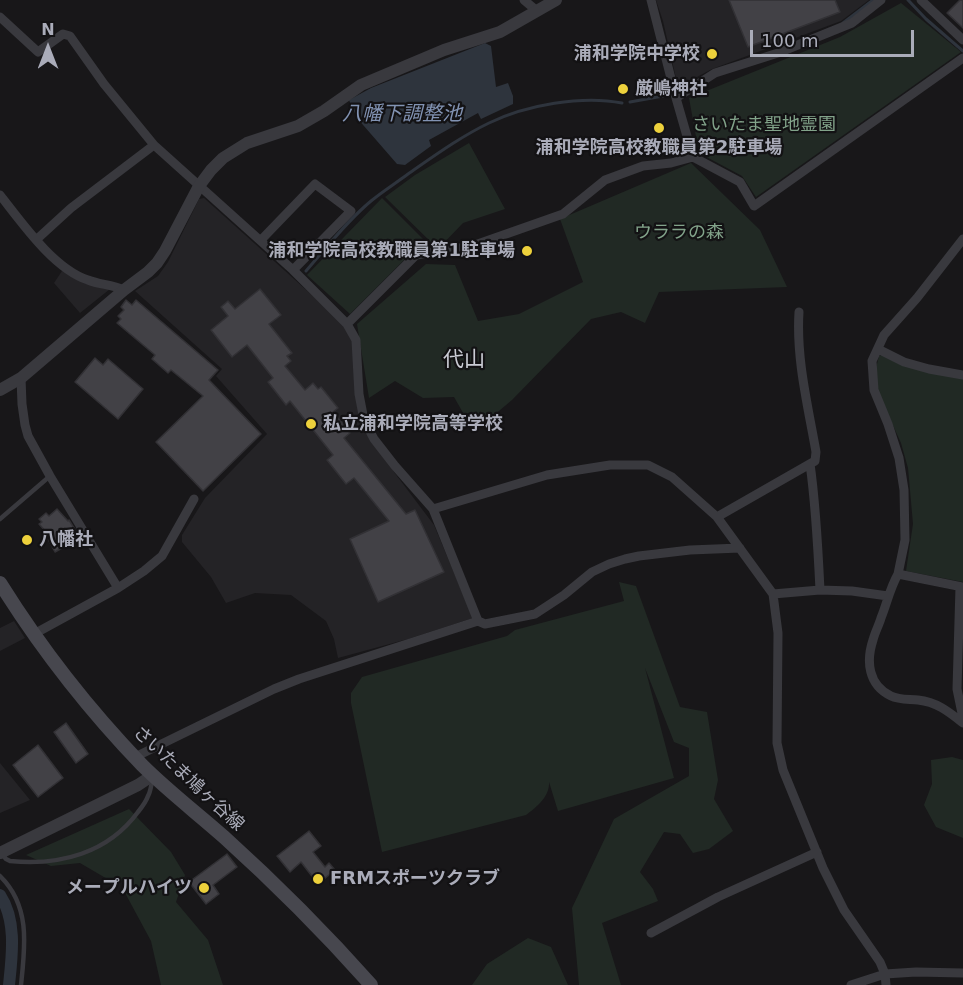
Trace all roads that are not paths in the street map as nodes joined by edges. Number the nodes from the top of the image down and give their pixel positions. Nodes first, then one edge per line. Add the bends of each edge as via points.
1 (524, 0) edge
2 (556, 0) edge
3 (651, 0) edge
4 (881, 0) edge
5 (921, 0) edge
6 (537, 11) junction
7 (0, 16) edge
8 (963, 40) edge
9 (963, 58) edge
10 (676, 98) junction
11 (154, 145) junction
12 (693, 157) junction
13 (199, 186) junction
14 (0, 195) edge
15 (963, 239) edge
16 (36, 240) junction
17 (261, 240) junction
18 (298, 274) junction
19 (124, 290) junction
20 (799, 312) dead end
21 (347, 324) junction
22 (878, 349) junction
23 (963, 375) edge
24 (21, 378) junction
25 (0, 390) edge
26 (810, 464) junction
27 (50, 476) junction
28 (194, 499) dead end
29 (433, 509) junction
30 (717, 517) junction
31 (0, 519) edge
32 (740, 548) junction
33 (898, 574) junction
34 (0, 583) edge
35 (961, 587) edge
36 (118, 588) junction
37 (820, 591) junction
38 (773, 594) junction
39 (888, 596) junction
40 (478, 621) junction
41 (34, 634) junction
42 (963, 718) edge
43 (963, 723) edge
44 (135, 757) junction
45 (153, 776) junction
46 (817, 852) junction
47 (0, 853) edge
48 (0, 876) edge
49 (651, 933) dead end
50 (963, 973) edge
51 (885, 974) junction
52 (21, 985) edge
53 (371, 985) edge
54 (851, 985) edge
55 (886, 985) edge

1 - 6 street
2 - 6 street
3 - 10 street
4 - 10 street via 852,23 715,73
5 - 8 street
6 - 13 street via 500,32 444,50 362,85 298,126 247,143 223,158
7 - 11 street via 38,52 63,34 70,36
9 - 12 street via 754,206 740,182
10 - 12 street
11 - 13 street
11 - 16 street
12 - 21 street via 643,166 605,180 563,214 472,246 416,255
13 - 17 street
13 - 19 street via 157,263
14 - 16 street
15 - 22 street via 884,335
16 - 19 street via 64,268 88,280
17 - 18 street
17 - 18 street via 315,184 351,212
18 - 21 street
19 - 24 street
20 - 26 street via 801,369 816,452
21 - 29 street via 356,340 364,420 374,439
22 - 23 street via 904,362
22 - 33 street via 872,362 874,390 900,458 904,490 905,540
24 - 25 street
24 - 27 street via 28,436
26 - 30 street
26 - 37 street
27 - 31 lane
27 - 36 street
28 - 36 street via 162,556
29 - 30 street via 547,475 610,465 648,465 672,477
29 - 40 street
30 - 32 street
32 - 38 street
32 - 40 street via 625,559 592,572 535,614 485,624
33 - 35 street
33 - 39 street
34 - 41 main road, さいたま鳩ヶ谷線
35 - 42 street via 957,689
36 - 41 street
37 - 38 street
37 - 39 street
38 - 46 street via 778,633 777,743 783,770
39 - 43 street via 870,649 870,673 876,684 892,697 934,703
40 - 44 street via 299,679
41 - 44 main road, さいたま鳩ヶ谷線
44 - 45 main road, さいたま鳩ヶ谷線
45 - 47 street
45 - 47 lane via 144,804 129,825 110,841 76,856 45,862 10,861
45 - 53 main road, さいたま鳩ヶ谷線 via 308,917
46 - 49 street
46 - 51 street via 844,910
48 - 52 lane via 18,899 22,914
50 - 51 street
51 - 54 street
51 - 55 street

